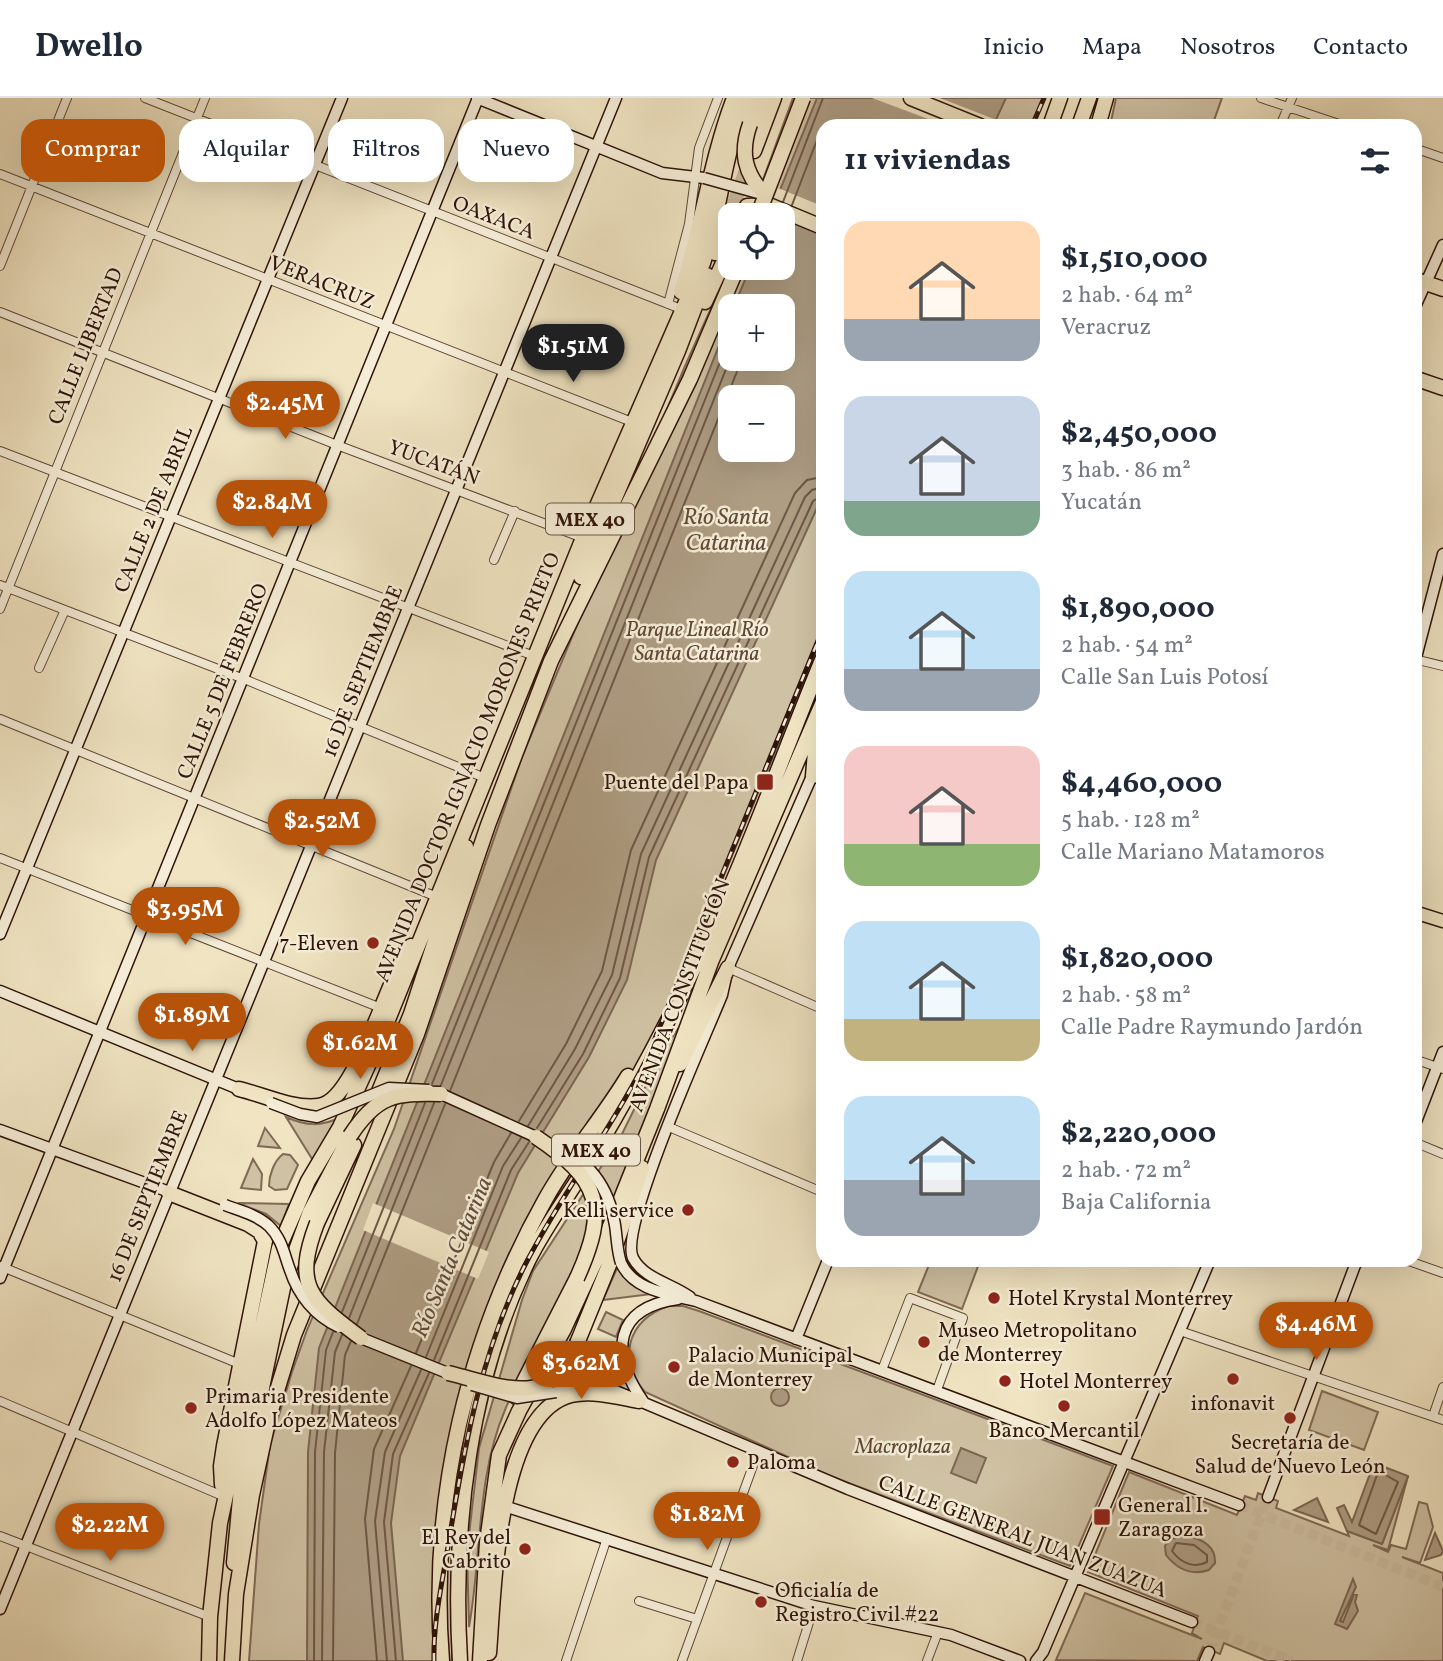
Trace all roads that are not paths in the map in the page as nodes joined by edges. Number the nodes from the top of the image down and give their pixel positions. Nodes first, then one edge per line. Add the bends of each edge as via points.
1 (67, 98) edge
2 (145, 98) edge
3 (205, 98) edge
4 (342, 98) edge
5 (478, 98) edge
6 (615, 98) edge
7 (718, 98) edge
8 (734, 98) edge
9 (747, 98) edge
10 (761, 98) edge
11 (774, 98) edge
12 (803, 98) edge
13 (911, 98) edge
14 (1060, 98) edge
15 (1088, 98) edge
16 (1106, 98) edge
17 (1261, 98) edge
18 (1292, 98) edge
19 (1288, 107) junction
20 (197, 118) junction
21 (963, 119) edge
22 (1052, 119) edge
23 (1081, 119) edge
24 (1100, 119) edge
25 (1283, 119) edge
26 (1324, 119) edge
27 (596, 147) junction
28 (754, 151) tunnel mouth
29 (1422, 151) edge
30 (1443, 158) edge
31 (314, 164) joint
32 (0, 174) edge
33 (701, 178) junction
34 (307, 182) edge
35 (32, 186) junction
36 (747, 191) junction
37 (765, 195) junction
38 (749, 203) edge
39 (754, 203) edge
40 (433, 213) junction
41 (816, 215) edge
42 (795, 216) edge
43 (816, 225) edge
44 (150, 233) junction
45 (1443, 245) edge
46 (718, 246) edge
47 (550, 257) junction
48 (0, 266) edge
49 (718, 276) edge
50 (1422, 278) edge
51 (268, 279) junction
52 (732, 280) edge
53 (1422, 282) edge
54 (1443, 289) edge
55 (672, 306) junction
56 (0, 312) edge
57 (674, 326) junction
58 (386, 327) junction
59 (679, 348) junction
60 (101, 352) junction
61 (505, 373) junction
62 (1422, 381) edge
63 (1443, 388) edge
64 (218, 398) junction
65 (632, 422) junction
66 (337, 446) junction
67 (0, 451) edge
68 (54, 472) junction
69 (456, 488) junction
70 (515, 511) junction
71 (170, 516) junction
72 (595, 540) junction
73 (1443, 554) edge
74 (494, 560) dead end
75 (291, 562) junction
76 (4, 587) edge
77 (408, 607) junction
78 (0, 609) edge
79 (65, 610) junction
80 (123, 633) junction
81 (1422, 634) edge
82 (534, 656) junction
83 (1422, 662) edge
84 (1443, 666) edge
85 (39, 668) dead end
86 (816, 674) edge
87 (244, 679) junction
88 (0, 719) edge
89 (816, 719) edge
90 (361, 726) junction
91 (816, 748) edge
92 (77, 750) junction
93 (816, 768) edge
94 (813, 776) junction
95 (485, 778) junction
96 (196, 798) junction
97 (311, 846) junction
98 (0, 858) edge
99 (27, 869) junction
100 (437, 897) junction
101 (1422, 914) edge
102 (147, 917) junction
103 (1443, 921) edge
104 (425, 929) junction
105 (0, 934) edge
106 (263, 962) junction
107 (728, 968) junction
108 (688, 979) junction
109 (0, 991) edge
110 (816, 1006) edge
111 (381, 1008) junction
112 (100, 1033) junction
113 (1443, 1052) edge
114 (1422, 1062) edge
115 (1440, 1068) edge
116 (214, 1079) junction
117 (239, 1089) junction
118 (441, 1094) junction
119 (657, 1109) junction
120 (1422, 1109) edge
121 (668, 1128) junction
122 (0, 1130) edge
123 (536, 1137) junction
124 (1422, 1145) edge
125 (52, 1149) junction
126 (1443, 1154) edge
127 (816, 1190) edge
128 (169, 1192) junction
129 (1422, 1266) edge
130 (825, 1267) edge
131 (1207, 1267) edge
132 (1354, 1267) edge
133 (1, 1270) edge
134 (1443, 1273) edge
135 (690, 1300) junction
136 (120, 1315) junction
137 (1180, 1331) junction
138 (361, 1338) junction
139 (796, 1339) junction
140 (242, 1365) junction
141 (882, 1370) junction
142 (448, 1373) junction
143 (1313, 1376) junction
144 (1443, 1387) edge
145 (937, 1390) junction
146 (0, 1401) edge
147 (642, 1402) junction
148 (1433, 1416) junction
149 (1443, 1420) edge
150 (74, 1430) junction
151 (758, 1452) junction
152 (499, 1455) junction
153 (1126, 1461) junction
154 (225, 1496) junction
155 (1268, 1497) tunnel mouth
156 (1238, 1505) tunnel mouth
157 (504, 1506) junction
158 (0, 1536) edge
159 (607, 1538) junction
160 (26, 1546) junction
161 (715, 1573) junction
162 (1076, 1576) junction
163 (236, 1594) junction
164 (639, 1601) dead end
165 (814, 1606) junction
166 (0, 1609) edge
167 (210, 1617) junction
168 (697, 1619) junction
169 (1192, 1622) tunnel mouth
170 (938, 1633) junction
171 (486, 1660) edge
172 (209, 1661) edge
173 (232, 1661) edge
174 (442, 1661) edge
175 (460, 1661) edge
176 (565, 1661) edge
177 (682, 1661) edge
178 (797, 1661) edge
179 (926, 1661) edge
180 (1020, 1661) edge
181 (1036, 1661) edge

1 - 35 street
2 - 20 street, OAXACA
3 - 20 street, CALLE LIBERTAD
4 - 31 street, CALLE 2 DE ABRIL
5 - 27 street
5 - 40 street, CALLE 5 DE FEBRERO
6 - 27 street, 16 DE SEPTIEMBRE
7 - 33 street via 699,148
8 - 55 highway via 716,148 694,250
9 - 57 highway, AVENIDA DOCTOR IGNACIO MORONES PRIETO / MEX 40 via 728,151 705,255
10 - 37 highway, bridge via 750,124 744,161
11 - 28 highway
12 - 39 highway, bridge
13 - 21 highway
14 - 22 highway
15 - 23 highway
16 - 24 highway
17 - 19 street
18 - 19 street
19 - 25 street
19 - 26 street
20 - 44 street, CALLE LIBERTAD
27 - 33 street via 663,173
27 - 47 street, 16 DE SEPTIEMBRE
29 - 30 street
31 - 40 street, OAXACA
32 - 35 street, VERACRUZ
33 - 36 street, bridge
33 - 55 street
34 - 51 street, CALLE 2 DE ABRIL
35 - 44 street, VERACRUZ
35 - 48 street
36 - 37 street, bridge
36 - 38 highway
37 - 41 highway
40 - 47 street, OAXACA
40 - 58 street, CALLE 5 DE FEBRERO
42 - 43 highway
44 - 51 street, VERACRUZ
44 - 60 street, CALLE LIBERTAD
45 - 50 street
46 - 59 highway, MEX 40
47 - 55 street, OAXACA
47 - 61 street, 16 DE SEPTIEMBRE
49 - 59 highway
51 - 58 street, VERACRUZ
51 - 64 street, CALLE 2 DE ABRIL
52 - 72 highway, AVENIDA DOCTOR IGNACIO MORONES PRIETO / MEX 40 via 690,379
53 - 54 highway
55 - 57 highway
56 - 60 street, YUCATÁN
57 - 65 highway, AVENIDA DOCTOR IGNACIO MORONES PRIETO / MEX 40
58 - 61 street, VERACRUZ
58 - 66 street, CALLE 5 DE FEBRERO
59 - 72 highway, MEX 40
60 - 64 street, YUCATÁN
60 - 68 street, CALLE LIBERTAD
61 - 65 street, VERACRUZ
61 - 69 street, 16 DE SEPTIEMBRE
62 - 63 highway
64 - 66 street, YUCATÁN
64 - 71 street, CALLE 2 DE ABRIL
65 - 72 highway, AVENIDA DOCTOR IGNACIO MORONES PRIETO / MEX 40
66 - 69 street, YUCATÁN
66 - 75 street, CALLE 5 DE FEBRERO
67 - 68 street
68 - 71 street
68 - 76 street, CALLE LIBERTAD
69 - 70 street, YUCATÁN
69 - 77 street, 16 DE SEPTIEMBRE
70 - 72 street, YUCATÁN
70 - 74 street
71 - 75 street
71 - 80 street, CALLE 2 DE ABRIL
72 - 82 highway, AVENIDA DOCTOR IGNACIO MORONES PRIETO / MEX 40
72 - 163 highway, AVENIDA DOCTOR IGNACIO MORONES PRIETO / MEX 40 via 488,825 417,1034 290,1346 269,1417
73 - 81 street
75 - 77 street
75 - 87 street, CALLE 5 DE FEBRERO
76 - 78 street, CALLE LIBERTAD
76 - 79 street
77 - 82 street
77 - 90 street, 16 DE SEPTIEMBRE
79 - 80 street
79 - 85 street
80 - 87 street
80 - 92 street, CALLE 2 DE ABRIL
82 - 95 highway, AVENIDA DOCTOR IGNACIO MORONES PRIETO / MEX 40
83 - 84 street
86 - 108 highway, AVENIDA CONSTITUCIÓN / MEX 40
87 - 90 street
87 - 96 street, CALLE 5 DE FEBRERO
88 - 92 street
89 - 119 highway, AVENIDA CONSTITUCIÓN / MEX 40 via 711,962
90 - 95 street
90 - 97 street, 16 DE SEPTIEMBRE
91 - 94 highway
92 - 96 street
92 - 99 street, CALLE 2 DE ABRIL
93 - 94 street
94 - 107 street
95 - 100 highway, AVENIDA DOCTOR IGNACIO MORONES PRIETO / MEX 40
95 - 138 highway, bridge via 402,1038 317,1223 305,1260 306,1280 324,1307
96 - 97 street
96 - 102 street, CALLE 5 DE FEBRERO
97 - 100 street
97 - 106 street, 16 DE SEPTIEMBRE
98 - 99 street
99 - 102 street
99 - 105 street, CALLE 2 DE ABRIL
100 - 104 highway, AVENIDA DOCTOR IGNACIO MORONES PRIETO / MEX 40
101 - 103 main road
102 - 106 street
102 - 112 street, CALLE 5 DE FEBRERO
104 - 111 highway via 404,957
104 - 154 highway, AVENIDA DOCTOR IGNACIO MORONES PRIETO / MEX 40 via 348,1110 308,1181 279,1248
106 - 111 street
106 - 116 street, 16 DE SEPTIEMBRE
107 - 110 street
107 - 119 highway
107 - 121 street via 722,995
108 - 174 highway via 545,1199 487,1326 465,1391 450,1474 439,1596
108 - 175 highway, AVENIDA CONSTITUCIÓN / MEX 40 via 617,1113 531,1255 507,1309 487,1377 464,1495 457,1582
109 - 112 street
111 - 117 highway via 346,1084 331,1102 307,1107
112 - 116 street
112 - 125 street, CALLE 5 DE FEBRERO
113 - 115 street
114 - 115 street
115 - 120 street
116 - 117 street
116 - 128 street, 16 DE SEPTIEMBRE
117 - 118 street, bridge via 317,1117 389,1088 417,1087
118 - 123 street
118 - 163 highway, bridge via 390,1097 370,1108 310,1212 284,1283 241,1488 234,1543
119 - 142 highway, bridge via 625,1223 570,1362 558,1377 536,1388 503,1387
119 - 152 highway, AVENIDA CONSTITUCIÓN / MEX 40 via 580,1296
121 - 127 street
121 - 135 street via 632,1228 631,1252 646,1272
122 - 125 street, CALLE GENERAL JUAN ZUAZUA
123 - 135 street, bridge via 572,1153 599,1179 612,1211 621,1263 631,1278
123 - 152 highway, bridge via 577,1169 593,1198 595,1232 577,1278 512,1405
124 - 126 street
125 - 128 street, CALLE GENERAL JUAN ZUAZUA
125 - 133 street, CALLE 5 DE FEBRERO
128 - 136 street, 16 DE SEPTIEMBRE
128 - 138 street, CALLE GENERAL JUAN ZUAZUA, bridge via 225,1205 268,1225 306,1300 323,1318
128 - 140 highway via 248,1224 265,1241
129 - 134 street
130 - 139 street
131 - 137 street
132 - 143 street
133 - 136 street
135 - 139 street
135 - 147 street via 648,1307 626,1331 622,1361
136 - 140 street
136 - 150 street, 16 DE SEPTIEMBRE
137 - 143 street
137 - 153 street
138 - 142 street, CALLE GENERAL JUAN ZUAZUA, bridge
139 - 141 street
140 - 154 highway via 221,1466
141 - 145 street
141 - 145 street via 911,1298 963,1318
142 - 147 street, CALLE GENERAL JUAN ZUAZUA, bridge via 510,1396 530,1398 594,1384
143 - 148 street
143 - 155 street
144 - 148 street
145 - 153 street
146 - 150 street
147 - 151 street, CALLE GENERAL JUAN ZUAZUA
147 - 157 highway via 584,1394 554,1403 524,1443
148 - 149 street
150 - 154 street
150 - 160 street, 16 DE SEPTIEMBRE
151 - 161 street
151 - 162 street, CALLE GENERAL JUAN ZUAZUA
152 - 171 highway, AVENIDA CONSTITUCIÓN / MEX 40 via 485,1552
153 - 156 street
153 - 162 street
154 - 167 highway, AVENIDA DOCTOR IGNACIO MORONES PRIETO / MEX 40
157 - 159 street
157 - 171 highway
158 - 160 street
159 - 161 street
159 - 176 street
160 - 166 street, 16 DE SEPTIEMBRE
160 - 167 street
161 - 165 street
161 - 168 street
162 - 169 street, CALLE GENERAL JUAN ZUAZUA
162 - 181 street
163 - 173 highway, AVENIDA DOCTOR IGNACIO MORONES PRIETO / MEX 40
164 - 168 street
165 - 170 street
165 - 178 street
167 - 172 highway, AVENIDA DOCTOR IGNACIO MORONES PRIETO / MEX 40
168 - 177 street
170 - 179 street
170 - 180 street

